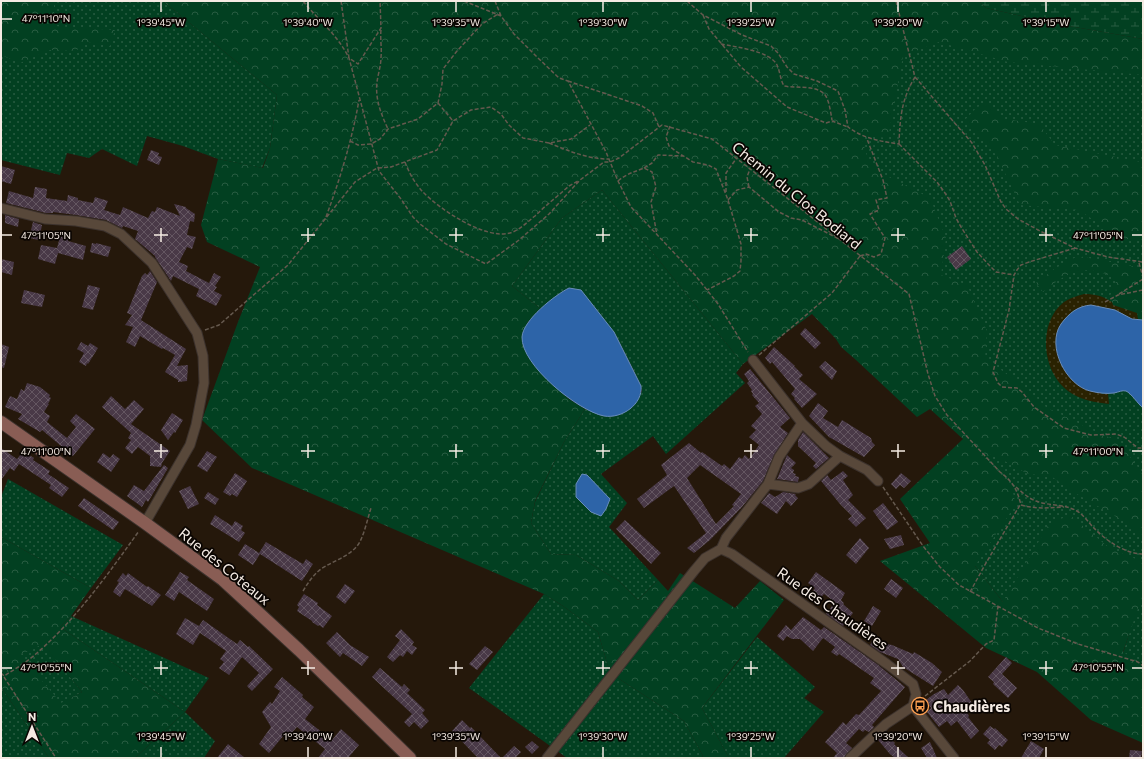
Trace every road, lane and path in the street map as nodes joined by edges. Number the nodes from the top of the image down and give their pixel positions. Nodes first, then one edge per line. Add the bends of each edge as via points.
1 (303, 1) edge
2 (341, 1) edge
3 (380, 1) edge
4 (464, 1) edge
5 (495, 1) edge
6 (687, 1) edge
7 (896, 1) edge
8 (498, 14) junction
9 (703, 15) junction
10 (501, 16) junction
11 (381, 28) junction
12 (721, 44) junction
13 (349, 58) junction
14 (915, 77) junction
15 (568, 80) junction
16 (360, 98) junction
17 (438, 102) junction
18 (454, 121) junction
19 (832, 121) junction
20 (590, 125) junction
21 (670, 126) junction
22 (658, 127) junction
23 (848, 127) junction
24 (388, 129) junction
25 (867, 138) junction
26 (350, 141) junction
27 (550, 142) junction
28 (371, 144) junction
29 (899, 144) junction
30 (683, 156) junction
31 (736, 158) junction
32 (609, 159) junction
33 (406, 162) junction
34 (610, 162) junction
35 (377, 168) junction
36 (644, 168) junction
37 (750, 169) junction
38 (580, 180) junction
39 (618, 181) junction
40 (749, 187) junction
41 (726, 194) junction
42 (728, 200) junction
43 (1, 208) edge
44 (325, 220) junction
45 (658, 236) junction
46 (843, 241) junction
47 (1075, 248) junction
48 (860, 256) junction
49 (1143, 262) edge
50 (1139, 263) junction
51 (1014, 275) junction
52 (1143, 278) edge
53 (707, 290) junction
54 (1143, 290) edge
55 (1118, 295) junction
56 (1105, 302) dead end
57 (197, 333) junction
58 (753, 360) junction
59 (1, 422) edge
60 (802, 423) junction
61 (1143, 448) edge
62 (840, 456) junction
63 (878, 481) joint
64 (768, 484) junction
65 (1015, 486) junction
66 (1021, 505) junction
67 (1066, 507) junction
68 (371, 508) dead end
69 (145, 523) junction
70 (721, 549) junction
71 (1143, 554) edge
72 (303, 591) dead end
73 (970, 592) junction
74 (998, 606) junction
75 (1143, 666) edge
76 (1, 673) edge
77 (4, 676) junction
78 (912, 706) junction
79 (56, 758) edge
80 (410, 758) edge
81 (547, 758) edge
82 (850, 758) edge
83 (954, 758) edge

1 - 13 path via 331,30
2 - 13 path
3 - 11 path
4 - 8 path
5 - 10 path
6 - 9 path
7 - 14 path
8 - 10 path
8 - 17 path via 482,24 443,69
9 - 12 path via 709,29
9 - 23 path via 742,35 771,46 794,74 838,91
10 - 15 path via 514,34 538,58 559,78
11 - 13 path via 358,64
11 - 24 path via 382,48 377,98
12 - 19 path via 741,67 787,107 826,123
12 - 19 path via 763,53 777,64 780,81 784,86 823,92 828,100
13 - 16 path
14 - 29 path via 902,105
14 - 47 path via 972,142 1006,210 1018,219
15 - 20 path
15 - 22 path via 642,106 653,113
16 - 26 path
16 - 28 path
17 - 18 path
17 - 24 path via 418,119
18 - 27 path via 471,110 491,107 502,114 509,125 524,138
18 - 33 path via 437,150
19 - 23 path
20 - 27 path via 571,139
20 - 32 path
21 - 22 path, Chemin du Clos Bodiard
21 - 30 path via 666,137 669,146
21 - 31 path, Chemin du Clos Bodiard via 712,139
22 - 34 path via 619,158
23 - 25 path
24 - 28 path via 380,139
25 - 29 path
25 - 48 path via 887,198 876,200 879,210 870,214 885,238 881,254 874,257 866,254
26 - 28 path via 358,145
26 - 44 path via 341,178
27 - 32 path via 583,156
28 - 35 path
29 - 51 path via 945,192 956,218 977,252 996,272
30 - 36 path via 658,155
30 - 41 path via 716,169
31 - 37 path, Chemin du Clos Bodiard
31 - 41 path via 726,173
32 - 34 path
33 - 35 path
33 - 38 path via 422,191 438,204 458,218 497,234 510,233 522,227 569,186
34 - 38 path via 604,162
34 - 39 path
35 - 38 path via 413,217 446,244 486,264 549,214
35 - 44 path via 355,182
36 - 39 path via 625,174
36 - 45 path via 652,172 656,187 651,202
37 - 40 path via 747,177
37 - 46 path, Chemin du Clos Bodiard
39 - 45 path via 631,207
40 - 42 path via 737,190
40 - 46 path via 779,212 802,220
41 - 42 path
42 - 53 path via 741,244 740,271
43 - 57 street via 45,219 105,226 121,234 152,263
44 - 57 path via 288,265 220,325
45 - 53 path
46 - 48 path, Chemin du Clos Bodiard
47 - 50 path
47 - 51 path via 1035,259 1022,265
48 - 58 path, Chemin du Clos Bodiard via 832,293
48 - 65 path via 909,294 935,396 947,415
49 - 50 path
50 - 52 path
51 - 61 path via 1009,310 993,372 998,383 1002,387 1017,388 1034,407 1064,428 1091,436 1116,434 1138,448
52 - 55 path
53 - 58 path
54 - 55 path
55 - 56 path
57 - 69 street via 203,356 204,382 196,425 190,445
58 - 60 street
59 - 69 street, Rue des Coteaux
60 - 62 street
60 - 64 street via 779,457
62 - 63 street via 867,470
62 - 64 street via 809,484 798,488
63 - 73 path via 913,533 940,567
64 - 70 street via 726,538
65 - 66 path
65 - 67 path via 1036,501
66 - 67 path
66 - 73 path
67 - 71 path via 1077,510 1099,535 1136,554
68 - 72 path via 358,545 320,570
69 - 77 path via 79,610 36,654
69 - 80 street, Rue des Coteaux via 223,580
70 - 78 street, Rue des Chaudières via 732,554 913,684 916,694
70 - 81 street via 705,558 694,571
73 - 74 path
74 - 75 path via 1057,636 1138,662
74 - 78 path via 994,640
76 - 77 path
77 - 79 path
78 - 82 street via 886,724
78 - 83 street

